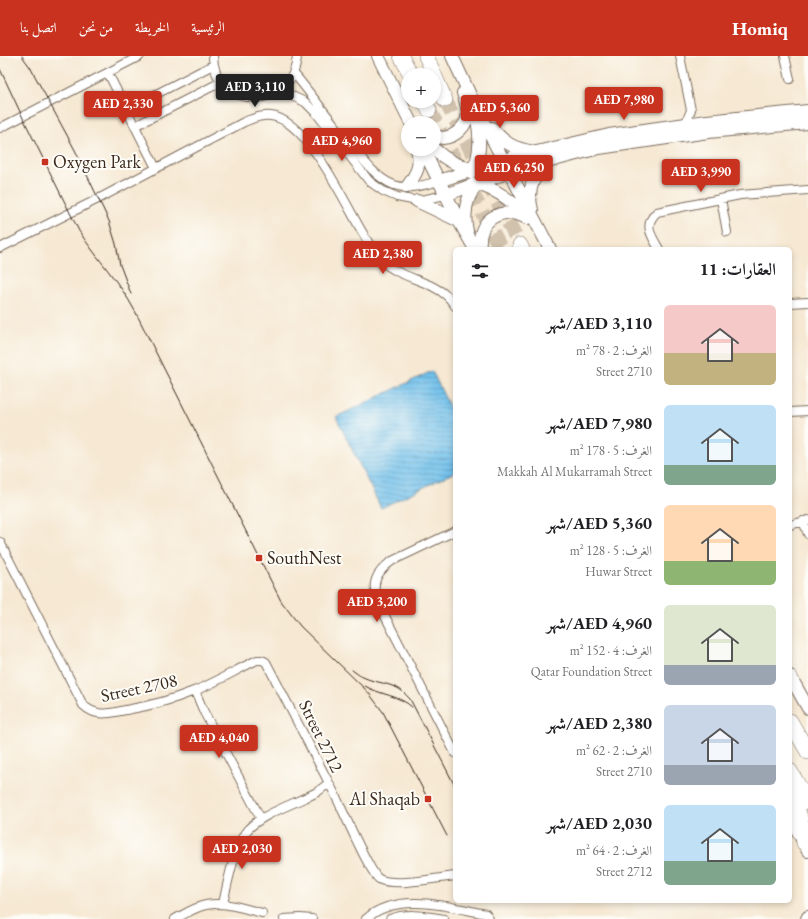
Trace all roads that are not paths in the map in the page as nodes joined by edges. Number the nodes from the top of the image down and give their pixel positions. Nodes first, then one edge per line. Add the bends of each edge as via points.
1 (140, 56) edge
2 (213, 56) edge
3 (297, 56) edge
4 (378, 56) edge
5 (402, 56) edge
6 (426, 56) edge
7 (452, 56) edge
8 (680, 56) edge
9 (785, 56) edge
10 (213, 65) junction
11 (408, 68) edge
12 (458, 71) junction
13 (108, 73) junction
14 (296, 76) dead end
15 (790, 78) dead end
16 (221, 82) junction
17 (281, 91) dead end
18 (397, 94) junction
19 (445, 100) tunnel mouth
20 (476, 108) junction
21 (127, 109) junction
22 (691, 110) junction
23 (808, 111) edge
24 (408, 116) edge
25 (411, 116) edge
26 (414, 116) edge
27 (708, 122) junction
28 (808, 122) edge
29 (684, 124) junction
30 (135, 126) junction
31 (0, 128) edge
32 (441, 138) edge
33 (536, 152) junction
34 (441, 155) edge
35 (419, 156) edge
36 (426, 156) edge
37 (503, 160) junction
38 (550, 160) junction
39 (156, 168) junction
40 (472, 170) junction
41 (488, 172) junction
42 (509, 172) junction
43 (439, 181) junction
44 (462, 182) junction
45 (477, 184) junction
46 (407, 187) junction
47 (808, 190) edge
48 (445, 195) junction
49 (721, 199) junction
50 (417, 201) junction
51 (459, 221) junction
52 (535, 222) junction
53 (727, 232) dead end
54 (468, 236) junction
55 (474, 247) edge
56 (480, 247) edge
57 (549, 247) edge
58 (658, 247) edge
59 (0, 248) edge
60 (808, 302) edge
61 (453, 303) edge
62 (792, 303) edge
63 (808, 411) edge
64 (792, 412) edge
65 (805, 520) edge
66 (792, 524) edge
67 (453, 532) edge
68 (808, 534) edge
69 (0, 542) edge
70 (792, 680) edge
71 (195, 691) junction
72 (808, 708) edge
73 (792, 724) edge
74 (453, 749) edge
75 (808, 752) edge
76 (792, 774) edge
77 (330, 783) junction
78 (792, 790) edge
79 (808, 802) edge
80 (261, 819) junction
81 (792, 820) edge
82 (806, 847) edge
83 (453, 876) edge
84 (223, 904) junction
85 (262, 913) dead end
86 (175, 919) edge
87 (284, 919) edge
88 (312, 919) edge
89 (366, 919) edge
90 (390, 919) edge
91 (444, 919) edge
92 (489, 919) edge

1 - 13 street
2 - 10 street
3 - 16 street via 293,76 286,85 265,97 241,96
4 - 18 main road
5 - 11 highway
6 - 19 highway
7 - 12 main road
8 - 22 street
9 - 15 street
10 - 16 street
10 - 21 street
12 - 20 main road
12 - 32 main road via 468,112 461,130 454,135
13 - 21 street
13 - 31 street
14 - 46 street via 368,165 394,185
16 - 30 street
17 - 50 street via 305,102 317,114 369,181 397,197
18 - 24 main road
18 - 25 main road
18 - 26 main road
20 - 33 main road via 501,139 510,146
20 - 37 main road
20 - 40 main road via 480,134
21 - 30 street
22 - 27 street
22 - 29 street
23 - 27 main road
27 - 29 main road
28 - 38 main road via 660,139 599,148
29 - 33 main road via 609,135
30 - 39 street
33 - 37 main road
34 - 40 main road via 459,166
35 - 46 main road via 418,169
36 - 43 main road
37 - 40 main road
37 - 41 main road
37 - 42 main road
38 - 42 main road
38 - 52 main road via 539,170 532,182 530,204
39 - 59 street
39 - 61 street via 244,122 260,116 281,118 304,138 321,161 381,260 401,274 435,288
40 - 41 main road
40 - 43 main road
40 - 44 main road
41 - 42 main road
41 - 45 main road
42 - 45 main road
42 - 52 main road
43 - 44 main road
43 - 46 street
43 - 48 main road
44 - 45 main road
44 - 48 main road
45 - 48 main road
45 - 52 main road via 498,193
45 - 54 main road via 467,203 465,221
47 - 49 street via 740,195
48 - 50 street
48 - 51 main road
49 - 53 street
49 - 58 street via 657,212 651,217 649,226 650,234
50 - 51 main road
51 - 54 main road
52 - 56 main road via 520,215 501,213 484,226 479,240
52 - 57 main road
54 - 55 main road
60 - 62 street
63 - 64 street
65 - 66 street
65 - 68 street
67 - 74 street via 386,565 375,581 374,592
69 - 71 street, Street 2708 via 83,705 90,711 104,713 146,706
70 - 72 main road
71 - 77 street, Street 2712 via 257,660 266,662
71 - 80 street, Street 2708
73 - 75 highway
76 - 79 highway
77 - 80 street, Street 2712
77 - 83 street via 369,865 378,878 404,882
78 - 82 highway
80 - 84 street, Street 2712 via 249,828 242,838
81 - 82 main road
84 - 85 street
84 - 86 street via 206,904
87 - 88 street
89 - 92 street via 371,914 405,902 486,914
90 - 91 street via 406,915

